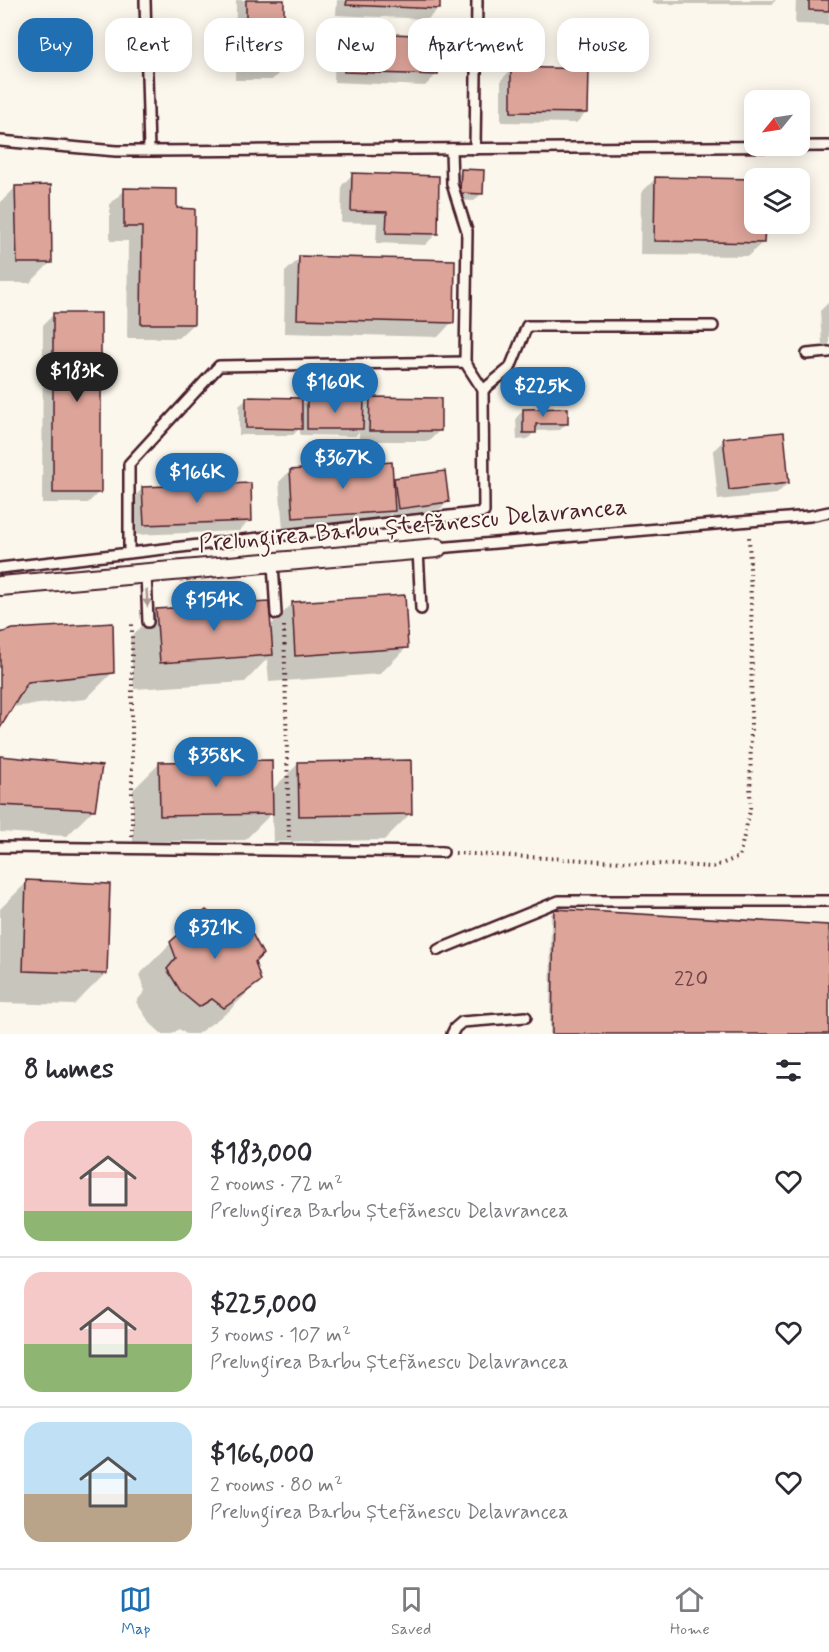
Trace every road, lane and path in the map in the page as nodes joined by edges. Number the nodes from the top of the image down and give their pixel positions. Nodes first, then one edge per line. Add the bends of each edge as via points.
1 (145, 0) edge
2 (477, 0) edge
3 (0, 141) edge
4 (829, 146) edge
5 (451, 149) junction
6 (475, 149) junction
7 (149, 151) junction
8 (713, 326) dead end
9 (829, 352) edge
10 (807, 354) dead end
11 (465, 362) junction
12 (483, 390) junction
13 (829, 512) edge
14 (749, 521) junction
15 (437, 548) joint
16 (418, 550) junction
17 (129, 553) junction
18 (273, 563) junction
19 (0, 568) edge
20 (146, 574) junction
21 (0, 586) edge
22 (421, 609) dead end
23 (132, 611) dead end
24 (280, 617) joint
25 (148, 622) dead end
26 (0, 847) edge
27 (132, 849) junction
28 (289, 850) junction
29 (442, 852) joint
30 (829, 901) edge
31 (438, 950) dead end
32 (526, 1017) dead end
33 (452, 1034) edge

1 - 7 lane
2 - 6 lane
3 - 7 lane
4 - 6 lane
5 - 6 lane
5 - 7 lane
5 - 11 lane via 452,184 467,231
8 - 12 lane via 526,326 510,368
9 - 10 lane
11 - 12 lane
11 - 17 lane via 219,366 129,464
12 - 17 lane via 484,512
13 - 14 lane, Prelungirea Barbu Ștefănescu Delavrancea
14 - 15 lane, Prelungirea Barbu Ștefănescu Delavrancea
14 - 29 path via 750,812 739,857 713,867
15 - 16 street, Prelungirea Barbu Ștefănescu Delavrancea
16 - 18 street, Prelungirea Barbu Ștefănescu Delavrancea
16 - 22 lane
17 - 19 lane
18 - 20 street, Prelungirea Barbu Ștefănescu Delavrancea
18 - 24 lane
20 - 21 street, Prelungirea Barbu Ștefănescu Delavrancea
20 -> 25 lane
23 - 27 path
24 - 28 path
26 - 27 lane
27 - 28 lane
28 - 29 lane
30 - 31 lane via 559,901
32 - 33 lane via 462,1022

